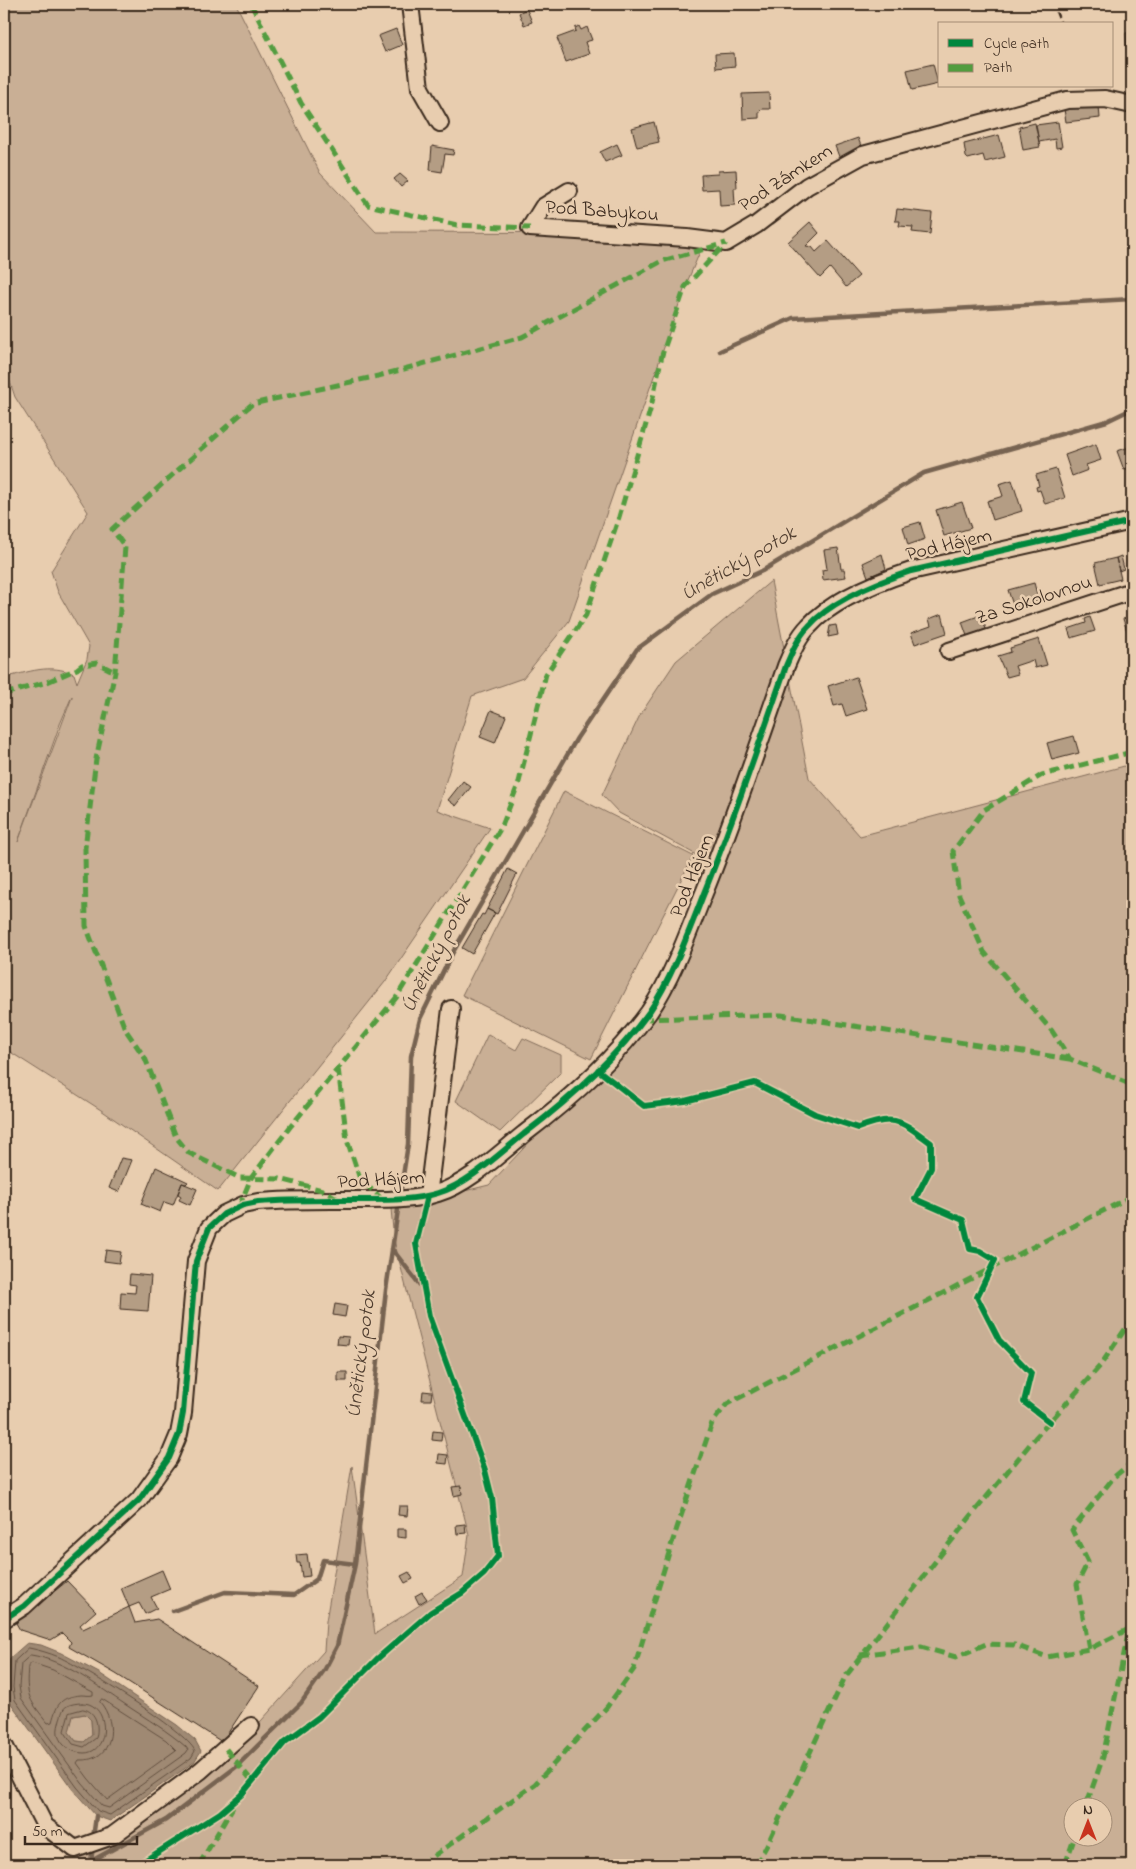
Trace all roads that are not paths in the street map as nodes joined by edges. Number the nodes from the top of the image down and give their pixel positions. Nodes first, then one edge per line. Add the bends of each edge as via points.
1 (410, 4) edge
2 (1132, 105) edge
3 (440, 123) dead end
4 (569, 191) dead end
5 (726, 243) joint
6 (1132, 521) edge
7 (1132, 591) edge
8 (949, 651) dead end
9 (451, 1009) dead end
10 (420, 1197) junction
11 (4, 1619) edge
12 (252, 1726) dead end
13 (4, 1746) edge

1 - 3 street via 420,88
2 - 5 street, Pod Zámkem via 1106,99 1066,100 863,155 807,186
4 - 5 street, Pod Babykou via 543,207 530,228
6 - 10 street, Pod Hájem via 899,575 840,603 811,623 786,666 729,830 689,930 650,1011 592,1077 528,1131 461,1182 446,1191
7 - 8 street, Za Sokolovnou
9 - 10 street
10 - 11 street, Pod Hájem via 273,1201 243,1205 224,1214 209,1228 196,1261 183,1413 169,1458 140,1500 24,1606
12 - 13 street via 200,1771 112,1836 75,1849 45,1826

